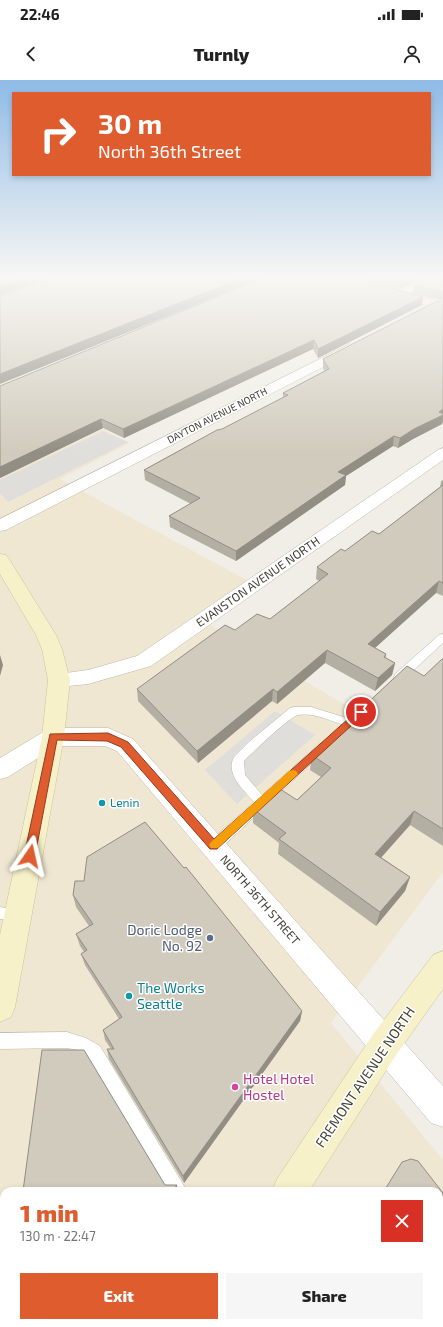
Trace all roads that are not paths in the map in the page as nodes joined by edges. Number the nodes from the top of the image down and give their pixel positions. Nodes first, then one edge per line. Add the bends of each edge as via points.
1 (362, 342) edge
2 (443, 453) edge
3 (0, 526) edge
4 (0, 559) edge
5 (443, 637) edge
6 (59, 680) junction
7 (390, 685) edge
8 (53, 736) junction
9 (0, 770) edge
10 (261, 802) junction
11 (214, 846) junction
12 (9, 914) edge
13 (443, 965) edge
14 (0, 1007) edge
15 (0, 1041) edge
16 (385, 1044) junction
17 (443, 1111) edge
18 (176, 1187) edge
19 (292, 1187) edge

1 - 3 street, DAYTON AVENUE NORTH
2 - 6 street, EVANSTON AVENUE NORTH via 144,661 88,677
4 - 6 main road via 46,635
5 - 7 lane
6 - 8 main road
8 - 9 street
8 - 11 street, NORTH 36TH STREET via 108,737 125,745
8 - 12 main road
10 - 10 lane via 335,736 352,720 311,711 294,711 254,744 238,760 239,776
10 - 11 lane
11 - 16 street, NORTH 36TH STREET
12 - 14 main road
13 - 16 main road, FREMONT AVENUE NORTH
15 - 18 lane via 67,1040 82,1043 94,1052
16 - 17 street, NORTH 36TH STREET
16 - 19 main road, FREMONT AVENUE NORTH

